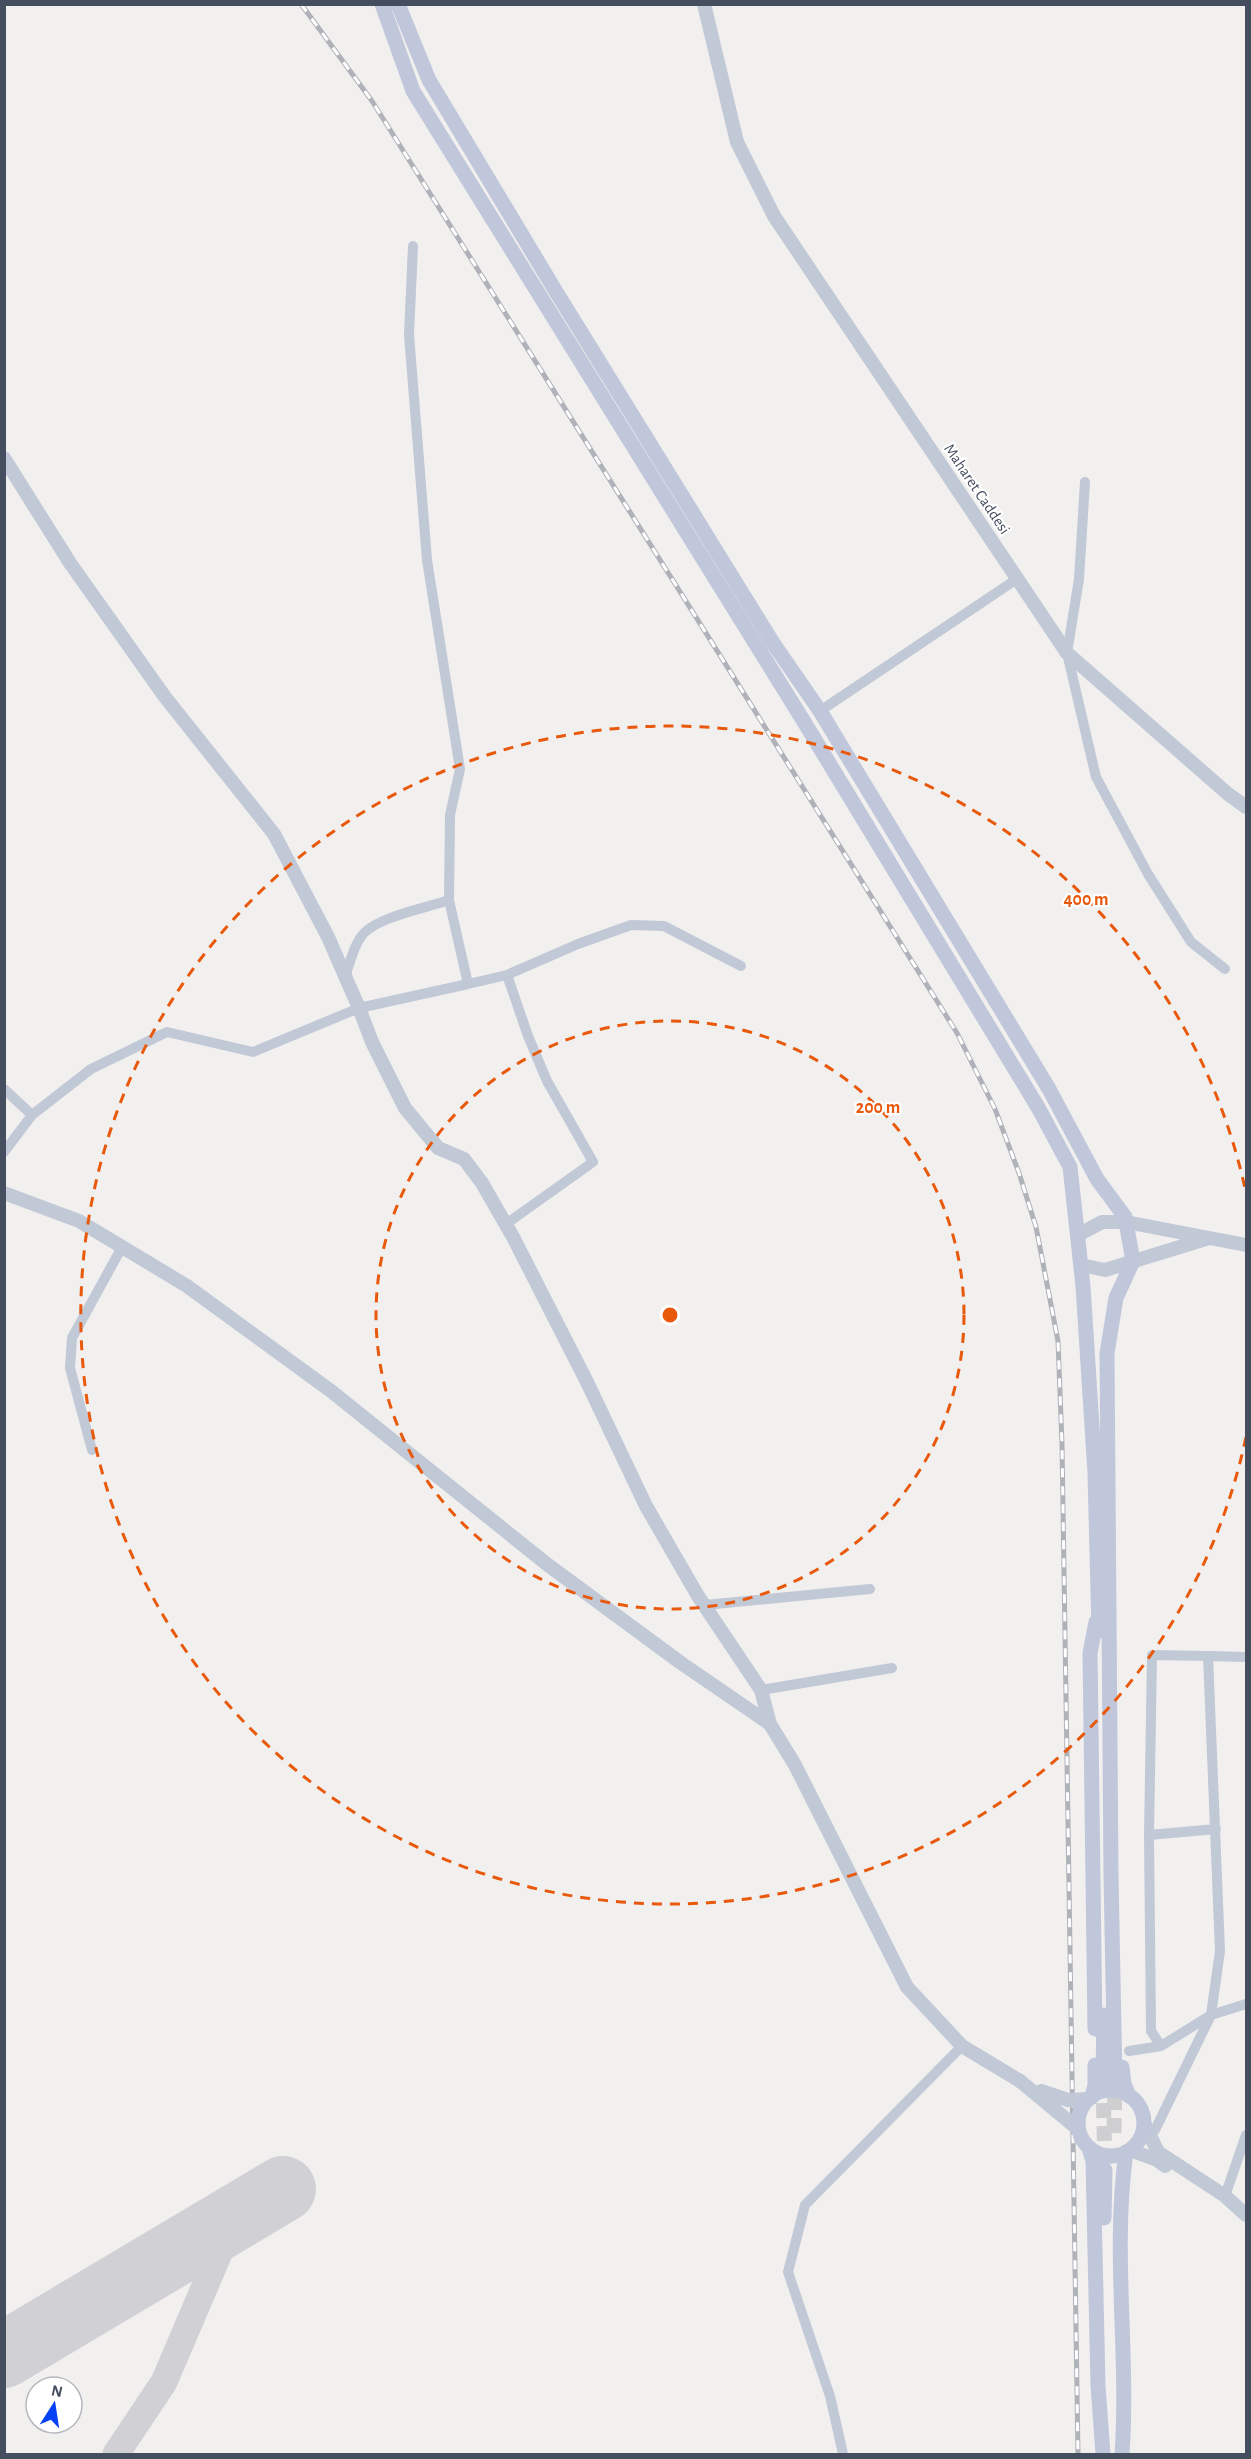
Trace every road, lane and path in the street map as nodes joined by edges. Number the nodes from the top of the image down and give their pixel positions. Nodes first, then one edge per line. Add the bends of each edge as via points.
1 (382, 4) edge
2 (398, 4) edge
3 (704, 4) edge
4 (413, 246) dead end
5 (4, 458) edge
6 (1085, 482) dead end
7 (1017, 579) junction
8 (1067, 653) junction
9 (820, 711) junction
10 (1246, 807) edge
11 (449, 900) junction
12 (741, 966) dead end
13 (1225, 969) dead end
14 (507, 975) junction
15 (345, 977) junction
16 (468, 984) junction
17 (359, 1008) junction
18 (4, 1089) edge
19 (32, 1115) junction
20 (4, 1152) edge
21 (4, 1193) edge
22 (1126, 1222) junction
23 (506, 1224) junction
24 (1078, 1235) junction
25 (1211, 1238) junction
26 (1246, 1245) edge
27 (122, 1247) junction
28 (1133, 1261) junction
29 (1081, 1264) junction
30 (92, 1450) dead end
31 (870, 1589) dead end
32 (705, 1605) junction
33 (1104, 1609) junction
34 (1208, 1656) junction
35 (1246, 1657) edge
36 (892, 1668) dead end
37 (761, 1690) junction
38 (770, 1724) junction
39 (1216, 1830) junction
40 (1149, 1835) junction
41 (1246, 2004) edge
42 (1211, 2015) junction
43 (962, 2046) junction
44 (1161, 2046) junction
45 (1126, 2056) junction
46 (1109, 2080) tunnel mouth
47 (1020, 2081) junction
48 (1129, 2096) junction
49 (1090, 2098) junction
50 (1149, 2126) junction
51 (1078, 2129) junction
52 (1246, 2138) edge
53 (1089, 2148) junction
54 (1128, 2151) junction
55 (1204, 2187) junction
56 (1225, 2196) junction
57 (1246, 2215) edge
58 (1246, 2221) edge
59 (843, 2454) edge
60 (1104, 2454) edge
61 (1120, 2454) edge

1 - 24 main road via 412,91 1039,1109 1070,1167
2 - 9 main road via 435,90 773,643
3 - 7 street, Maharet Caddesi via 737,142 774,216
4 - 11 street via 409,335 427,560 460,768 450,815
5 - 15 street via 70,563 159,688 274,834
6 - 8 street via 1079,579
7 - 8 street, Maharet Caddesi
7 - 9 street
8 - 10 street, Maharet Caddesi
8 - 13 street via 1096,777 1148,874 1191,942
9 - 22 main road
11 - 15 street via 384,920 364,933
11 - 16 street
12 - 14 street via 664,926 631,925
14 - 16 street
14 - 23 street via 548,1081 593,1162
15 - 17 street
16 - 17 street
17 - 19 street via 253,1052 167,1032 91,1069
17 - 23 street via 405,1108 438,1148 464,1159
18 - 19 street
19 - 20 street
21 - 27 street via 79,1221
22 - 24 street via 1102,1221
22 - 25 street
22 - 28 main road
23 - 32 street via 646,1506
24 - 29 main road
25 - 26 street
25 - 28 street
27 - 30 street via 72,1338 70,1368
27 - 38 street via 187,1286 331,1391 548,1565
28 - 29 street via 1105,1270
28 - 33 main road via 1116,1298 1107,1353
29 - 33 main road
31 - 32 street
32 - 37 street
33 - 45 main road via 1117,1651
33 - 46 main road
33 - 49 main road via 1090,1653 1096,2053 1095,2085
34 - 35 street
34 - 39 street
34 - 40 street via 1152,1655
36 - 37 street
37 - 38 street
38 - 43 street via 795,1765 907,1987
39 - 40 street
39 - 42 street via 1220,1950
40 - 44 street via 1151,2031
41 - 42 street
42 - 44 street
42 - 50 street
43 - 47 street
43 - 59 street via 805,2205 788,2272 831,2396
44 - 45 street
45 - 48 main road via 1124,2084
47 - 49 street, bridge via 1068,2100
47 - 51 street, bridge
48 - 49 main road, bridge via 1109,2091
48 - 50 main road, bridge
49 - 51 main road, bridge via 1078,2118
50 - 54 main road, bridge
50 - 55 street via 1158,2152
51 - 53 main road, bridge
52 - 56 street
53 - 54 main road, bridge via 1109,2156
53 - 60 main road via 1093,2161 1098,2385
54 - 55 street via 1156,2160
54 - 61 main road via 1121,2232
55 - 56 street
55 - 58 street
56 - 57 street
60 - 61 main road via 1109,2170

